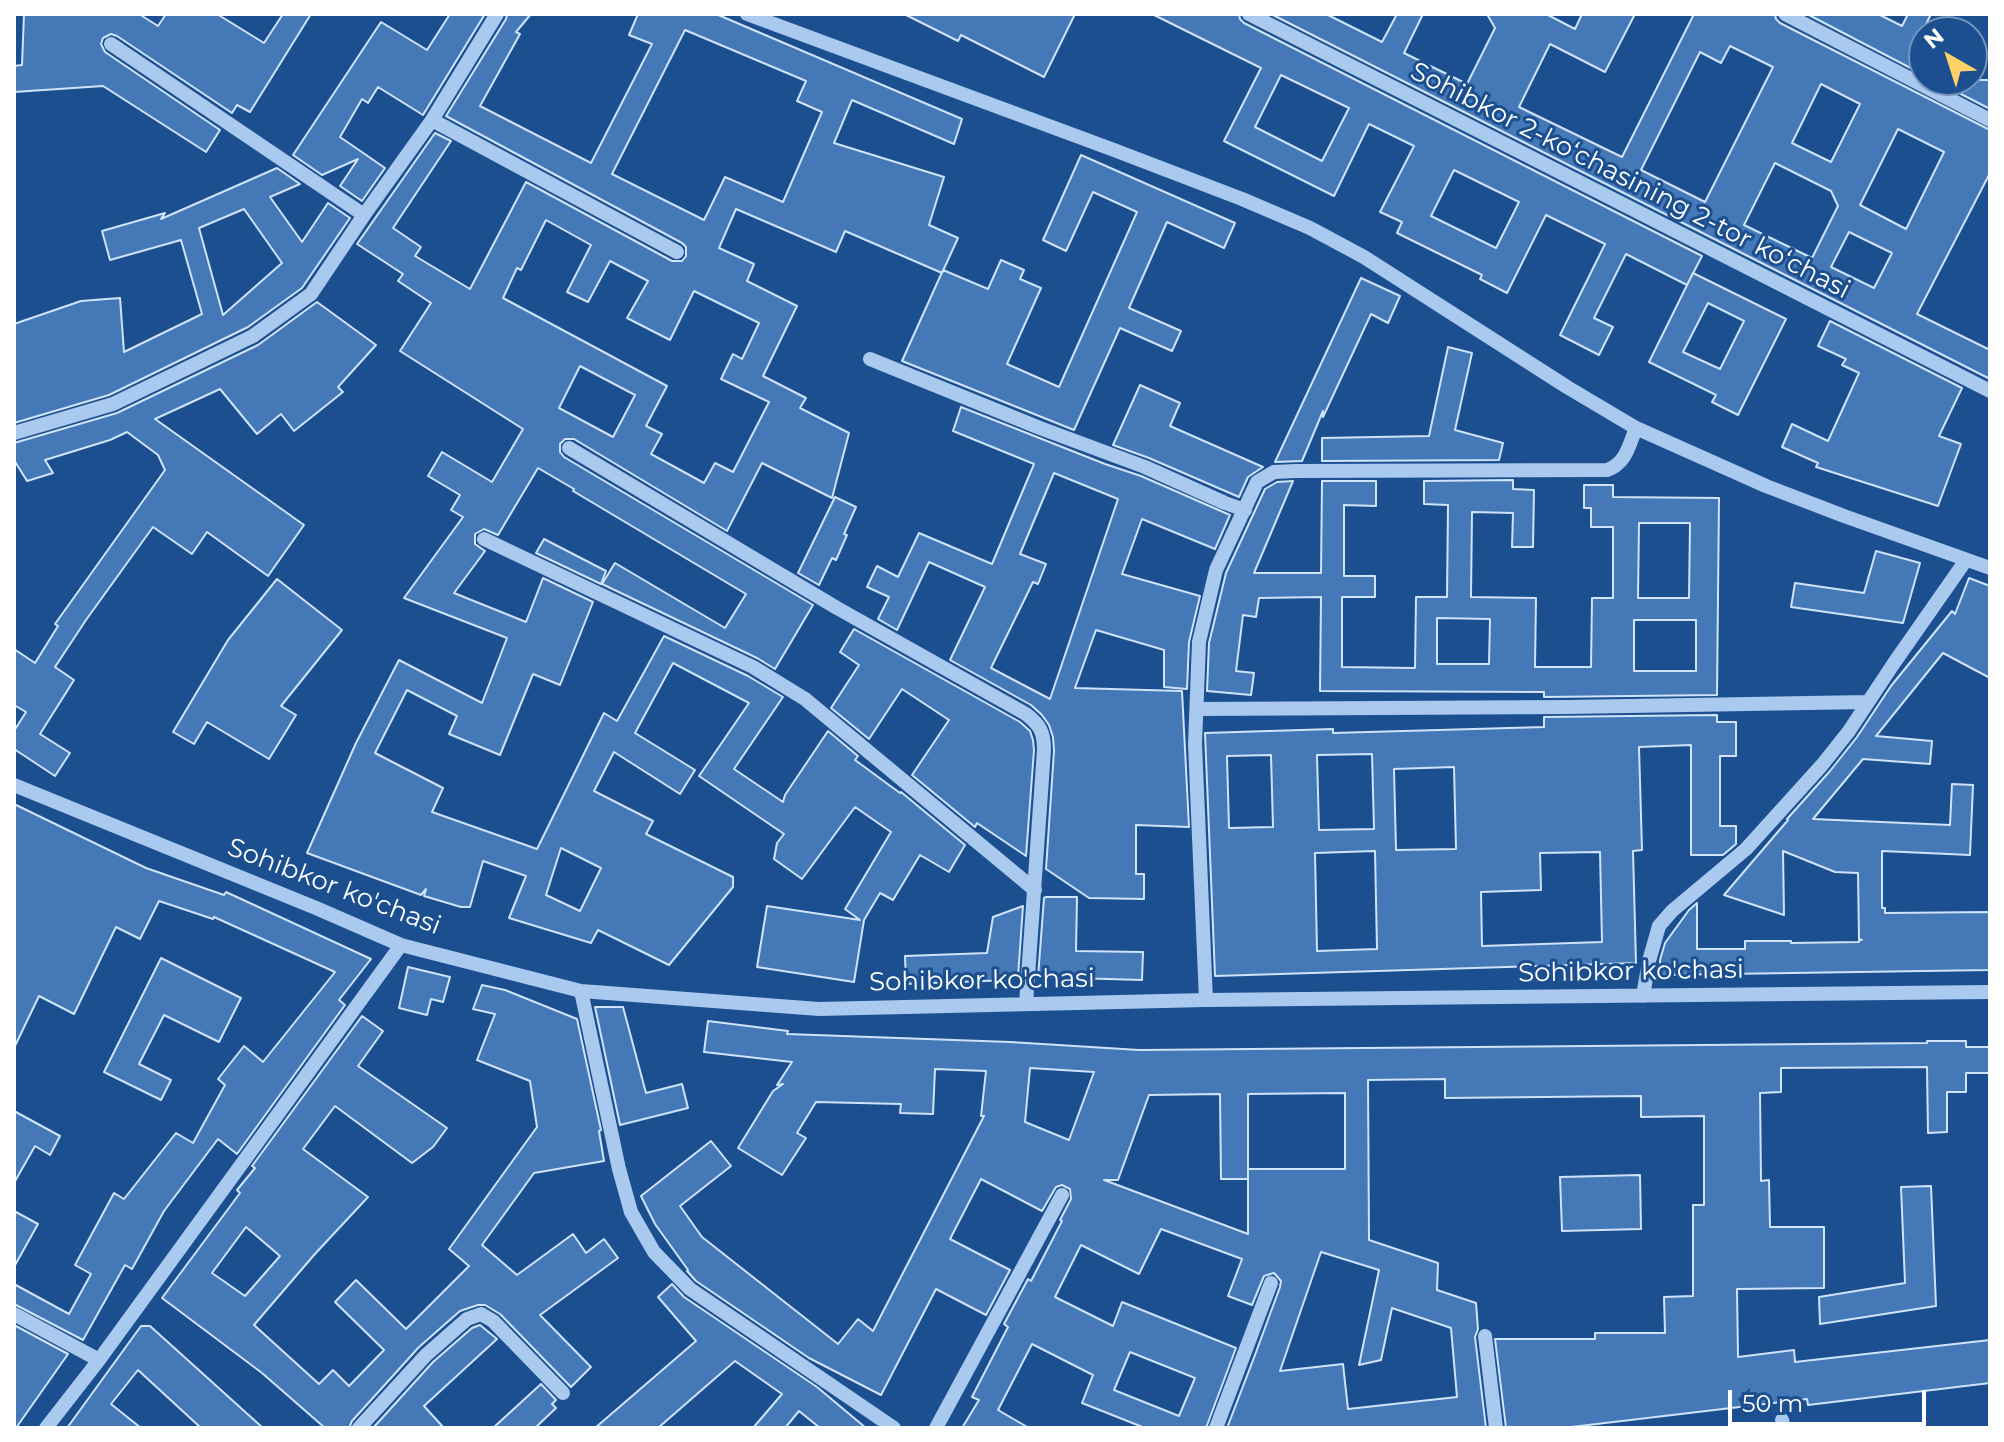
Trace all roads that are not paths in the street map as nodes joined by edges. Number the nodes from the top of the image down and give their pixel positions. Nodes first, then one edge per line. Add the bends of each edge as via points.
1 (497, 14) edge
2 (747, 14) edge
3 (1249, 14) edge
4 (1785, 14) edge
5 (111, 44) dead end
6 (432, 120) junction
7 (1990, 120) edge
8 (364, 215) junction
9 (677, 252) dead end
10 (870, 359) dead end
11 (1990, 391) edge
12 (1636, 428) junction
13 (14, 433) edge
14 (569, 448) dead end
15 (1245, 510) junction
16 (484, 539) dead end
17 (1966, 560) junction
18 (1990, 568) edge
19 (1868, 702) junction
20 (1197, 709) junction
21 (14, 785) edge
22 (1035, 890) junction
23 (401, 945) junction
24 (581, 991) junction
25 (1990, 992) edge
26 (1643, 996) junction
27 (1206, 1000) junction
28 (1026, 1004) junction
29 (1062, 1195) dead end
30 (1271, 1283) dead end
31 (14, 1314) edge
32 (1485, 1336) dead end
33 (99, 1360) junction
34 (563, 1393) dead end
35 (46, 1428) edge
36 (359, 1428) edge
37 (894, 1428) edge
38 (936, 1428) edge
39 (1216, 1428) edge
40 (1496, 1428) edge

1 - 6 street
2 - 12 street via 1310,228
3 - 11 street, Sohibkor 2-ko‘chasining 2-tor ko‘chasi
4 - 7 street
5 - 8 street
6 - 8 street
6 - 9 street
8 - 13 street via 311,294 253,336 113,404
10 - 15 street
12 - 15 street via 1625,457 1607,470 1274,472 1257,482
12 - 17 street via 1766,486
14 - 22 street via 1039,723 1044,750
15 - 20 street via 1216,570 1209,599 1199,642
16 - 22 street via 753,667 805,699
17 - 18 street
17 - 19 street
19 - 20 street
19 - 26 street via 1822,765 1746,849 1659,926
20 - 27 street
21 - 23 street, Sohibkor ko'chasi
22 - 28 street
23 - 24 street, Sohibkor ko'chasi
23 - 33 street
24 - 28 street, Sohibkor ko'chasi via 819,1009
24 - 37 street via 631,1212 654,1252 690,1289
25 - 26 street, Sohibkor ko'chasi
26 - 27 street, Sohibkor ko'chasi
27 - 28 street, Sohibkor ko'chasi
29 - 38 street
30 - 39 street
31 - 33 street
32 - 40 street
33 - 35 street
34 - 36 street via 481,1314 467,1319 426,1355

